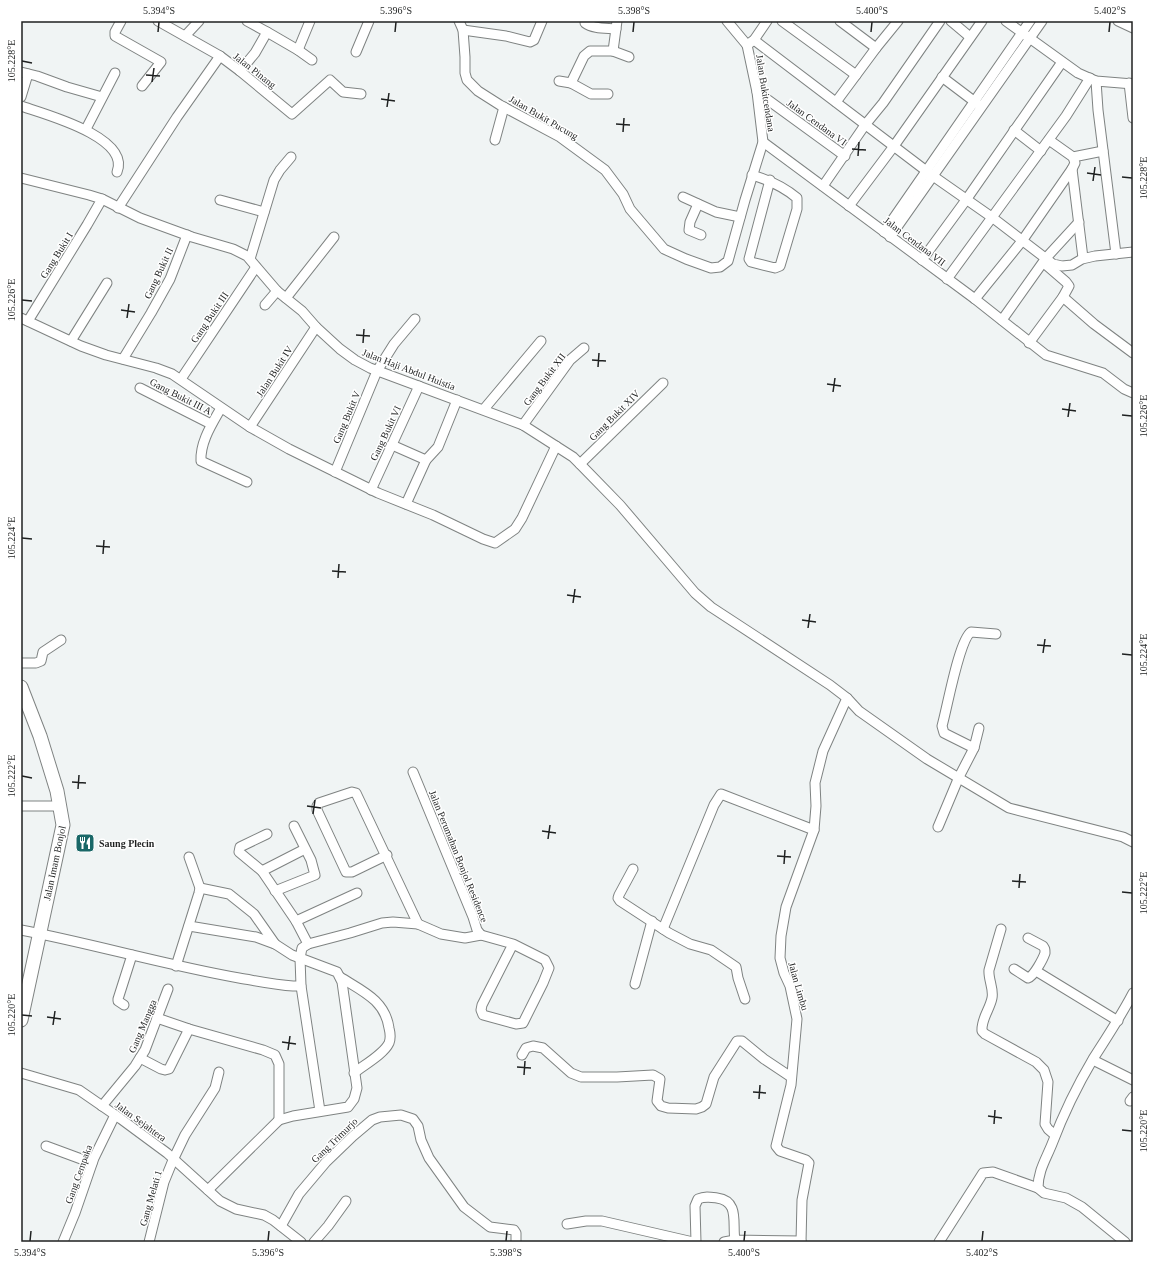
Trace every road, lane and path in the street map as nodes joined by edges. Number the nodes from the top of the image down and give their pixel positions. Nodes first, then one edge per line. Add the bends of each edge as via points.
1 (121, 21) edge
2 (158, 21) edge
3 (199, 21) edge
4 (247, 21) edge
5 (310, 21) edge
6 (369, 21) edge
7 (542, 21) edge
8 (585, 21) edge
9 (767, 21) edge
10 (782, 21) edge
11 (840, 21) edge
12 (940, 21) edge
13 (951, 21) edge
14 (982, 21) edge
15 (1006, 21) edge
16 (1030, 21) edge
17 (1042, 21) edge
18 (1118, 21) edge
19 (730, 22) edge
20 (896, 22) edge
21 (461, 25) edge
22 (616, 25) edge
23 (1133, 28) edge
24 (267, 32) junction
25 (1022, 32) junction
26 (185, 36) junction
27 (970, 37) junction
28 (1030, 38) junction
29 (750, 42) junction
30 (876, 48) junction
31 (298, 50) junction
32 (613, 51) junction
33 (356, 52) dead end
34 (220, 56) junction
35 (629, 57) dead end
36 (312, 60) dead end
37 (1062, 62) junction
38 (240, 71) junction
39 (115, 72) dead end
40 (25, 73) edge
41 (856, 75) junction
42 (942, 77) junction
43 (1093, 79) junction
44 (559, 81) dead end
45 (571, 83) junction
46 (1131, 83) edge
47 (142, 86) dead end
48 (757, 92) junction
49 (361, 94) dead end
50 (608, 94) dead end
51 (21, 97) edge
52 (102, 97) junction
53 (836, 102) junction
54 (978, 104) junction
55 (21, 106) edge
56 (504, 107) junction
57 (1133, 118) edge
58 (865, 124) junction
59 (86, 129) junction
60 (1014, 130) junction
61 (495, 140) dead end
62 (1049, 140) junction
63 (763, 142) junction
64 (894, 146) junction
65 (1041, 151) junction
66 (1103, 151) junction
67 (845, 156) junction
68 (291, 157) dead end
69 (1073, 157) junction
70 (1072, 169) junction
71 (117, 172) dead end
72 (930, 173) junction
73 (752, 175) junction
74 (21, 178) edge
75 (770, 180) junction
76 (823, 186) junction
77 (683, 197) dead end
78 (102, 199) junction
79 (220, 200) dead end
80 (966, 200) junction
81 (698, 204) junction
82 (849, 206) junction
83 (118, 208) junction
84 (264, 212) junction
85 (740, 217) junction
86 (993, 218) junction
87 (1079, 222) junction
88 (887, 234) junction
89 (186, 235) junction
90 (700, 235) dead end
91 (334, 237) dead end
92 (1022, 240) junction
93 (1133, 252) edge
94 (1116, 254) junction
95 (1084, 258) junction
96 (250, 259) junction
97 (922, 260) junction
98 (1045, 260) junction
99 (256, 267) junction
100 (947, 279) junction
101 (107, 283) dead end
102 (277, 291) junction
103 (1063, 297) junction
104 (286, 298) junction
105 (975, 299) junction
106 (265, 305) dead end
107 (415, 319) dead end
108 (24, 320) edge
109 (1002, 320) junction
110 (316, 327) junction
111 (71, 341) junction
112 (541, 341) dead end
113 (1029, 342) junction
114 (584, 348) dead end
115 (1133, 354) edge
116 (123, 359) junction
117 (377, 371) junction
118 (181, 379) junction
119 (663, 383) dead end
120 (419, 386) junction
121 (140, 388) dead end
122 (1133, 394) edge
123 (458, 400) junction
124 (221, 408) junction
125 (484, 410) junction
126 (211, 424) junction
127 (523, 425) junction
128 (250, 426) junction
129 (392, 445) junction
130 (556, 446) junction
131 (426, 460) junction
132 (580, 464) junction
133 (335, 472) junction
134 (247, 482) dead end
135 (371, 490) junction
136 (406, 504) junction
137 (996, 634) dead end
138 (61, 640) dead end
139 (21, 663) edge
140 (21, 687) edge
141 (847, 698) junction
142 (979, 728) dead end
143 (974, 748) junction
144 (414, 772) dead end
145 (959, 777) junction
146 (21, 806) edge
147 (60, 806) junction
148 (294, 826) dead end
149 (938, 828) dead end
150 (814, 830) junction
151 (267, 834) dead end
152 (1133, 842) edge
153 (305, 849) junction
154 (386, 855) junction
155 (188, 857) dead end
156 (633, 869) dead end
157 (262, 871) junction
158 (200, 888) junction
159 (275, 891) junction
160 (357, 893) dead end
161 (296, 921) junction
162 (652, 921) junction
163 (418, 924) junction
164 (189, 926) junction
165 (663, 929) junction
166 (1001, 929) dead end
167 (21, 930) edge
168 (38, 933) junction
169 (481, 935) junction
170 (1028, 938) dead end
171 (275, 944) junction
172 (308, 944) junction
173 (514, 944) junction
174 (132, 955) junction
175 (300, 958) junction
176 (176, 966) junction
177 (1014, 969) dead end
178 (1036, 971) junction
179 (340, 977) junction
180 (635, 984) dead end
181 (301, 986) junction
182 (168, 989) dead end
183 (1133, 993) edge
184 (746, 999) dead end
185 (124, 1005) dead end
186 (157, 1018) junction
187 (21, 1020) edge
188 (1118, 1021) junction
189 (189, 1029) junction
190 (522, 1055) dead end
191 (140, 1058) junction
192 (1093, 1060) junction
193 (219, 1072) dead end
194 (21, 1073) edge
195 (354, 1073) junction
196 (791, 1076) junction
197 (1133, 1080) edge
198 (102, 1106) junction
199 (320, 1111) junction
200 (115, 1115) junction
201 (279, 1120) junction
202 (1055, 1135) junction
203 (46, 1146) dead end
204 (173, 1160) junction
205 (92, 1163) junction
206 (1038, 1188) junction
207 (208, 1190) junction
208 (346, 1201) dead end
209 (567, 1224) dead end
210 (281, 1226) junction
211 (734, 1240) junction
212 (63, 1242) edge
213 (149, 1242) edge
214 (301, 1242) edge
215 (314, 1242) edge
216 (516, 1242) edge
217 (692, 1242) edge
218 (696, 1242) edge
219 (724, 1242) edge
220 (801, 1242) edge
221 (940, 1242) edge
222 (1125, 1242) edge

1 - 47 street via 115,36 161,62
2 - 26 street, Jalan Pinang
3 - 26 street
4 - 24 street
5 - 31 street
6 - 33 street
7 - 21 street via 534,40 530,42
8 - 22 street via 593,26
9 - 29 street
10 - 41 street
11 - 30 street
12 - 58 street via 883,103
13 - 27 street
14 - 27 street
15 - 25 street
16 - 25 street
17 - 28 street
18 - 23 street
19 - 29 street
20 - 30 street
21 - 56 street, Jalan Bukit Pucung via 467,80 478,91
22 - 32 street
24 - 31 street
24 - 38 street via 255,53
25 - 28 street
25 - 54 street
26 - 34 street, Jalan Pinang
27 - 42 street
28 - 37 street
28 - 54 street
29 - 48 street, Jalan Bukitcendana
29 - 53 street
30 - 41 street
31 - 36 street
32 - 35 street
32 - 45 street via 590,51 584,56
34 - 38 street, Jalan Pinang
34 - 83 street via 176,117
37 - 43 street
37 - 60 street
38 - 49 street, Jalan Pinang via 292,114 330,80 343,92
39 - 52 street
40 - 51 street
40 - 52 street
41 - 53 street
42 - 54 street
42 - 64 street
43 - 46 street
43 - 62 street
43 - 66 street
44 - 45 street
45 - 50 street via 591,94
46 - 57 street
48 - 63 street, Jalan Bukitcendana
48 - 67 street, Jalan Cendana VI
52 - 59 street
53 - 58 street
54 - 72 street
55 - 59 street
56 - 61 street
56 - 85 street, Jalan Bukit Pucung via 560,137 605,170 623,194 630,209 664,249 711,268 720,267 728,261
58 - 64 street
58 - 67 street
59 - 71 street via 115,154 119,161
60 - 65 street
60 - 80 street
62 - 65 street
62 - 69 street
63 - 73 street, Jalan Bukitcendana
63 - 76 street, Jalan Cendana VII
64 - 72 street
64 - 82 street
65 - 86 street
66 - 69 street
66 - 94 street
67 - 76 street
68 - 84 street via 274,180
69 - 70 street via 1075,163
70 - 87 street
70 - 92 street
72 - 80 street
72 - 88 street
73 - 75 street
73 - 85 street, Jalan Bukit Pucung
74 - 78 street, Jalan Haji Abdul Huistia
75 - 75 street via 797,198 797,209 780,266 775,268 750,262 749,258
76 - 82 street, Jalan Cendana VII
77 - 81 street
78 - 83 street, Jalan Haji Abdul Huistia
78 - 108 street, Gang Bukit I
79 - 84 street
80 - 86 street
80 - 97 street
81 - 85 street via 716,212
81 - 90 street via 689,230
82 - 88 street, Jalan Cendana VII
83 - 89 street, Jalan Haji Abdul Huistia
84 - 96 street
86 - 92 street
86 - 100 street
87 - 95 street
87 - 98 street
88 - 97 street, Jalan Cendana VII
89 - 96 street, Jalan Haji Abdul Huistia via 233,249
89 - 116 street, Gang Bukit II via 170,279
91 - 104 street
92 - 98 street
92 - 105 street
93 - 94 street
94 - 95 street
95 - 98 street via 1072,265 1062,266
96 - 99 street, Jalan Haji Abdul Huistia
97 - 100 street, Jalan Cendana VII
98 - 103 street via 1069,286
98 - 109 street
99 - 102 street, Jalan Haji Abdul Huistia
99 - 118 street, Gang Bukit III
100 - 105 street, Jalan Cendana VII
101 - 111 street
102 - 104 street, Jalan Haji Abdul Huistia
102 - 106 street
103 - 113 street
103 - 115 street
104 - 110 street, Jalan Haji Abdul Huistia
105 - 109 street, Jalan Cendana VII
107 - 117 street, Gang Bukit V via 394,344
108 - 111 street
109 - 113 street, Jalan Cendana VII
110 - 117 street, Jalan Haji Abdul Huistia via 355,360
110 - 128 street, Jalan Bukit IV
111 - 116 street
112 - 125 street
113 - 122 street, Jalan Cendana VII via 1046,355 1103,373
114 - 127 street, Gang Bukit XII via 570,360
116 - 118 street via 156,368
117 - 120 street, Jalan Haji Abdul Huistia
117 - 133 street, Gang Bukit V
118 - 124 street
119 - 132 street, Gang Bukit XIV
120 - 123 street, Jalan Haji Abdul Huistia
120 - 129 street, Gang Bukit VI
121 - 126 street, Gang Bukit III A
123 - 125 street, Jalan Haji Abdul Huistia
123 - 131 street via 438,447
124 - 126 street
124 - 128 street
125 - 127 street, Jalan Haji Abdul Huistia
126 - 134 street via 201,453 201,461
127 - 130 street, Jalan Haji Abdul Huistia
128 - 133 street
129 - 131 street
129 - 135 street, Gang Bukit VI
130 - 132 street, Jalan Haji Abdul Huistia
130 - 136 street via 522,518 515,529 495,542
131 - 136 street
132 - 141 street, Jalan Haji Abdul Huistia via 620,505 695,593 711,607
133 - 135 street
135 - 136 street
137 - 143 street via 977,631 967,634 942,726 944,733
138 - 139 street via 43,652 41,661
140 - 147 highway, Jalan Imam Bonjol via 40,736
141 - 145 street, Jalan Haji Abdul Huistia via 859,711 927,759
141 - 150 street, Jalan Limbu via 823,751 815,783
142 - 143 street
143 - 145 street
144 - 169 street, Jalan Perumahan Bonjol Residence
145 - 149 street
145 - 152 street, Jalan Haji Abdul Huistia via 1009,808
146 - 147 street
147 - 168 highway, Jalan Imam Bonjol via 63,825
148 - 153 street
150 - 165 street via 721,794 714,805
150 - 196 street, Jalan Limbu via 786,908 781,936 780,958 790,986 797,1019
151 - 157 street via 239,849 245,859
153 - 157 street
153 - 159 street via 315,875
154 - 154 street via 352,872 346,872 317,810 319,803 352,792 356,793
154 - 163 street
155 - 158 street
156 - 162 street via 618,898
157 - 159 street
158 - 164 street
158 - 171 street via 230,894 254,914
159 - 161 street
160 - 161 street
161 - 172 street
162 - 165 street
162 - 180 street
163 - 169 street, Jalan Perumahan Bonjol Residence via 441,934 465,938
163 - 172 street, Jalan Perumahan Bonjol Residence via 382,923
164 - 171 street via 256,937
164 - 176 street
165 - 184 street via 690,944 711,950 736,967
166 - 202 street via 989,970 993,995 982,1022 982,1031 1036,1062 1044,1070 1048,1082 1045,1124
167 - 168 street
168 - 174 street
168 - 187 highway, Jalan Imam Bonjol
169 - 173 street
170 - 178 street via 1044,948 1045,952
171 - 175 street
172 - 175 street via 302,948
173 - 173 street via 545,960 549,968 523,1023 516,1024 483,1015 481,1010
174 - 176 street
174 - 185 street via 118,999
175 - 179 street via 337,972
175 - 181 street
176 - 181 street via 282,985
177 - 178 street via 1028,978
178 - 188 street
179 - 195 street
179 - 195 street via 380,1004 388,1017 389,1043 383,1051
181 - 199 street
182 - 186 street, Gang Mangga
183 - 188 street
186 - 189 street
186 - 191 street, Gang Mangga
188 - 192 street
189 - 191 street via 169,1069 161,1069
189 - 201 street via 275,1055 279,1064
190 - 196 street via 526,1048 543,1048 571,1073 581,1077 653,1075 660,1079 657,1102 668,1108 696,1109 706,1104 714,1078 737,1041 742,1041
191 - 198 street, Gang Mangga
192 - 197 street
192 - 202 street
193 - 204 street, Gang Melati 1 via 215,1088 185,1135
194 - 198 street, Jalan Sejahtera via 79,1090
195 - 199 street via 357,1088 348,1107
196 - 220 street, Jalan Limbu via 776,1146 780,1151 809,1163 802,1200
198 - 200 street, Jalan Sejahtera
199 - 201 street
200 - 204 street, Jalan Sejahtera
200 - 205 street, Gang Cempaka
201 - 207 street
202 - 206 street via 1042,1166
203 - 205 street
204 - 207 street, Jalan Sejahtera
204 - 213 street, Gang Melati 1 via 164,1182
205 - 212 street, Gang Cempaka
206 - 221 street via 993,1172 983,1173
206 - 222 street via 1044,1193 1066,1198 1082,1207
207 - 210 street, Jalan Sejahtera via 220,1201 236,1209 264,1215
208 - 215 street
209 - 217 street via 602,1221
210 - 214 street
210 - 216 street, Gang Trimurjo via 299,1194 326,1162 353,1136 372,1120 401,1115 413,1119 418,1126 421,1140 430,1158 464,1207 490,1227 514,1230
211 - 218 street via 733,1209 729,1202 706,1196 698,1199 695,1206
211 - 219 street
211 - 220 street

